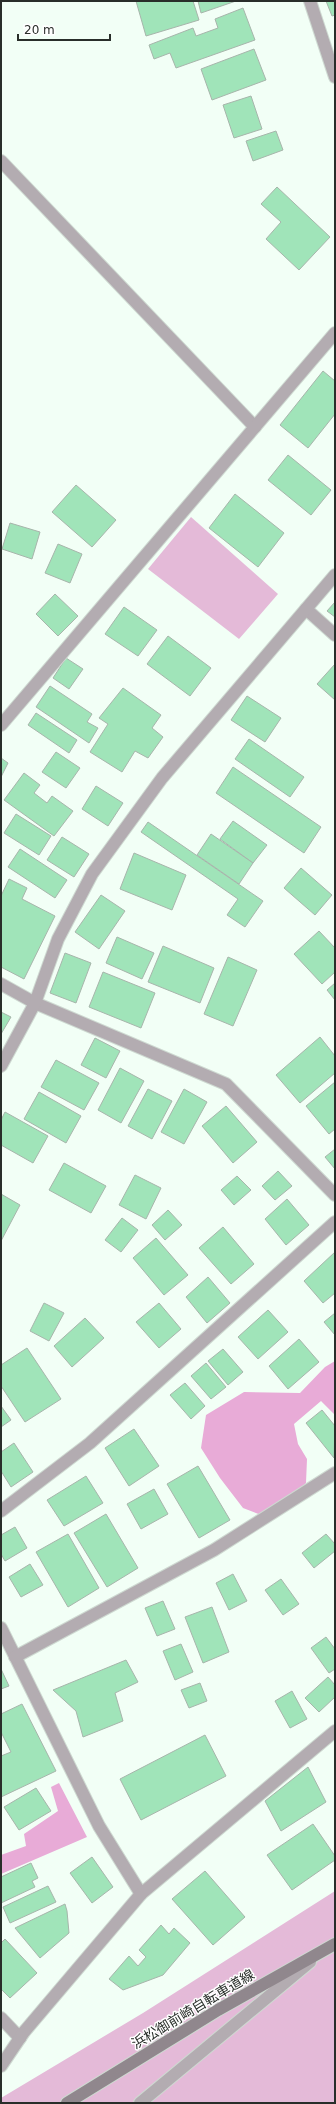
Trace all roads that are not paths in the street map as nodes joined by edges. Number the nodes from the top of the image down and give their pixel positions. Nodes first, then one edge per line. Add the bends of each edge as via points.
1 (310, 1) edge
2 (335, 77) edge
3 (1, 161) edge
4 (335, 333) edge
5 (255, 427) junction
6 (335, 575) edge
7 (306, 609) junction
8 (335, 635) edge
9 (1, 725) edge
10 (1, 984) edge
11 (35, 1003) junction
12 (1, 1066) edge
13 (335, 1195) edge
14 (335, 1222) edge
15 (335, 1473) edge
16 (1, 1510) edge
17 (1, 1628) edge
18 (15, 1657) junction
19 (335, 1731) edge
20 (141, 1894) junction
21 (335, 1944) edge
22 (323, 1951) junction
23 (1, 2018) edge
24 (20, 2038) junction
25 (1, 2066) edge
26 (67, 2103) edge
27 (140, 2103) edge

1 - 2 street
3 - 5 street
4 - 5 street
5 - 9 street
6 - 7 street
7 - 8 street
7 - 11 street via 162,778 92,874 58,939
10 - 11 street
11 - 12 street
11 - 13 street via 226,1084
14 - 16 street via 90,1443
15 - 18 street via 214,1550
17 - 18 street
18 - 20 street via 99,1826
19 - 20 street
20 - 24 street
21 - 22 main road, 浜松御前崎自転車道線
22 - 26 main road, 浜松御前崎自転車道線 via 218,2010
22 - 27 street
23 - 24 street
24 - 25 street

